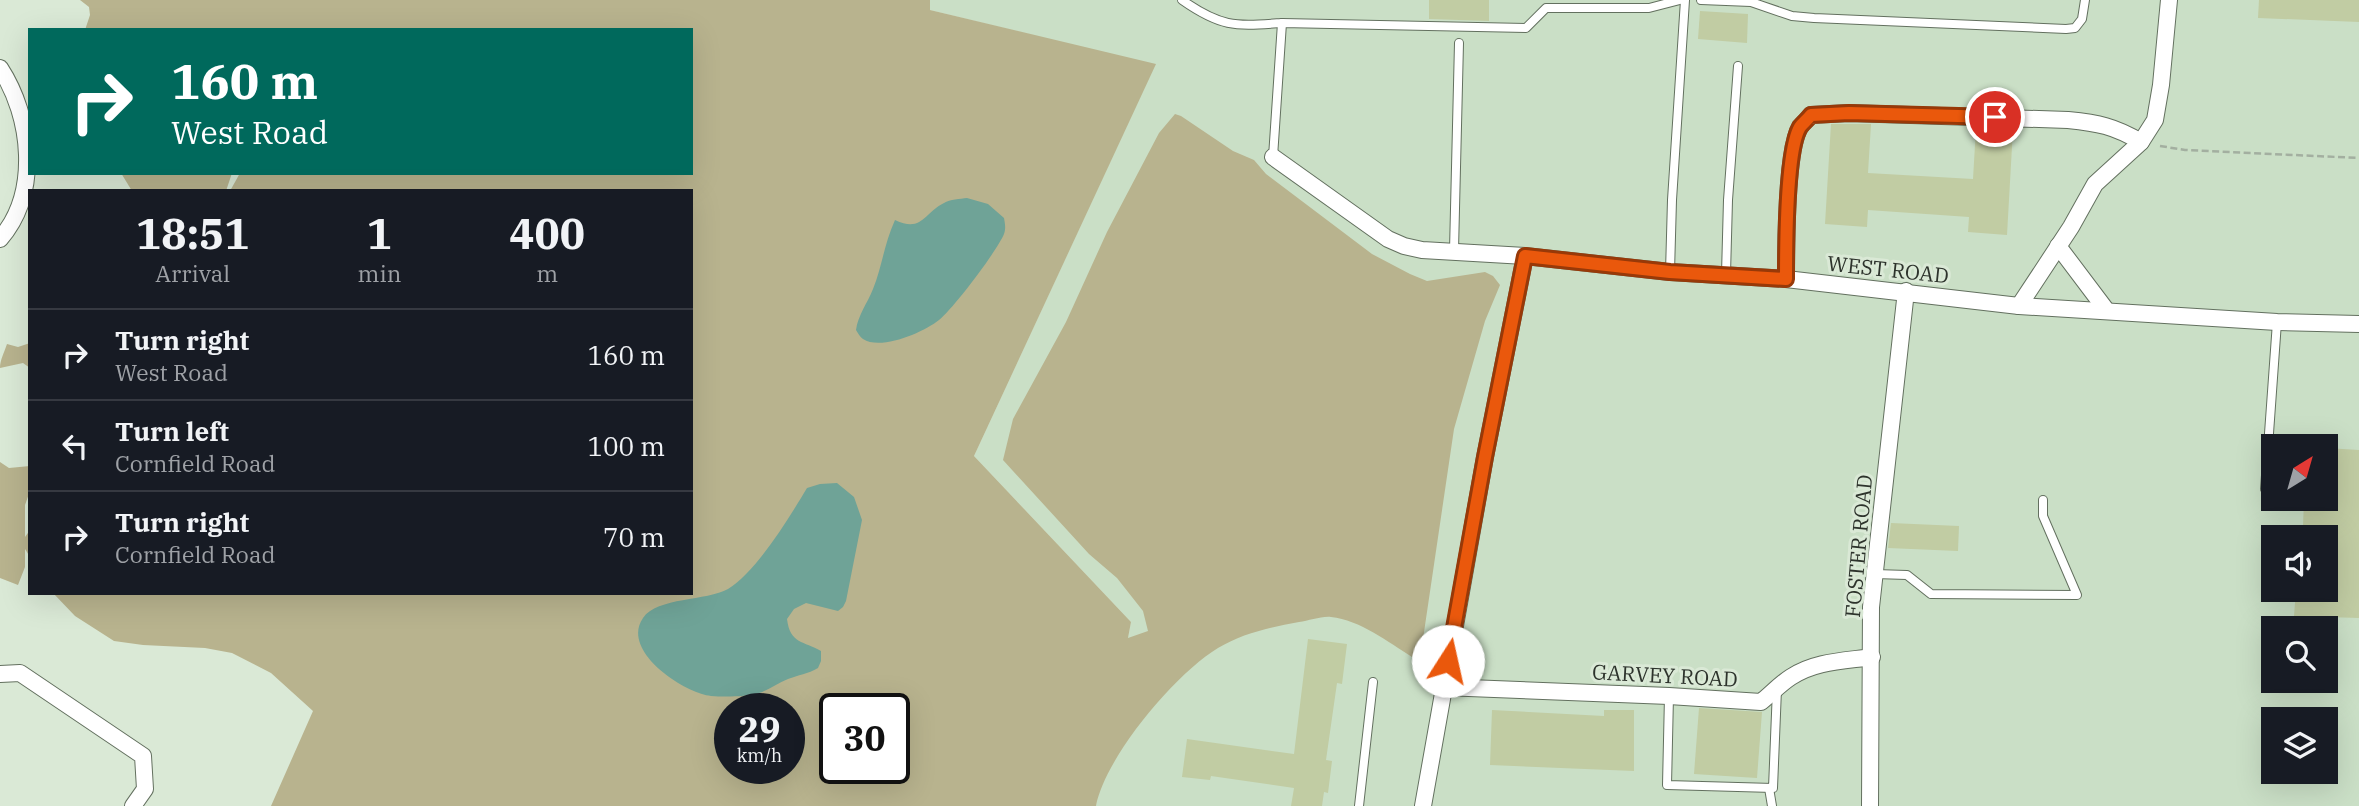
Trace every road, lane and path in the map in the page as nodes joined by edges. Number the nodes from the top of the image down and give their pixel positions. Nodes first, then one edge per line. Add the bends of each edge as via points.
1 (1182, 0) edge
2 (1683, 0) edge
3 (1702, 0) edge
4 (2085, 0) edge
5 (2169, 0) edge
6 (1282, 23) junction
7 (1460, 43) dead end
8 (1738, 66) dead end
9 (0, 68) edge
10 (2141, 142) junction
11 (1273, 157) joint
12 (2359, 158) edge
13 (0, 239) edge
14 (2058, 246) junction
15 (1454, 250) junction
16 (1525, 256) junction
17 (1670, 272) junction
18 (1726, 274) junction
19 (1786, 279) junction
20 (1906, 291) junction
21 (2019, 306) junction
22 (2107, 311) junction
23 (2277, 322) junction
24 (2359, 324) edge
25 (2268, 434) edge
26 (2043, 500) dead end
27 (1875, 573) junction
28 (1872, 657) junction
29 (0, 674) edge
30 (1373, 682) dead end
31 (1443, 687) junction
32 (1777, 689) junction
33 (1669, 696) junction
34 (1769, 788) junction
35 (134, 806) edge
36 (1359, 806) edge
37 (1423, 806) edge
38 (1772, 806) edge
39 (1870, 806) edge

1 - 6 lane via 1221,22
2 - 6 lane via 1649,8 1546,8 1526,27
2 - 17 lane
3 - 4 lane via 1751,2 1814,18 2066,29 2075,28 2082,19
5 - 10 street via 2155,120
6 - 11 lane
7 - 15 lane
8 - 18 lane
9 - 13 street via 13,88 24,131 27,181 13,224
10 - 12 path via 2185,150
10 - 14 street via 2095,184
10 - 19 street via 2101,123 2068,120 1811,115 1799,128 1793,150
11 - 15 street, WEST ROAD via 1388,239 1422,250
14 - 21 street
14 - 22 street
15 - 16 street, WEST ROAD
16 - 17 street, WEST ROAD
16 - 31 street
17 - 18 street, WEST ROAD
18 - 19 street, WEST ROAD
19 - 20 street, WEST ROAD
20 - 21 street, WEST ROAD
20 - 27 street, FOSTER ROAD
21 - 22 street, WEST ROAD
22 - 23 street, WEST ROAD
23 - 24 street, WEST ROAD
23 - 25 lane
26 - 27 lane via 2043,516 2077,595 1931,594 1907,575
27 - 28 street, FOSTER ROAD
28 - 32 street, GARVEY ROAD via 1821,663
28 - 39 street, FOSTER ROAD
29 - 35 street via 20,673 143,756 145,789
30 - 36 lane
31 - 33 street, GARVEY ROAD
31 - 37 street
32 - 33 street, GARVEY ROAD via 1761,702
32 - 34 lane via 1773,788
33 - 34 lane via 1667,785
34 - 38 lane

